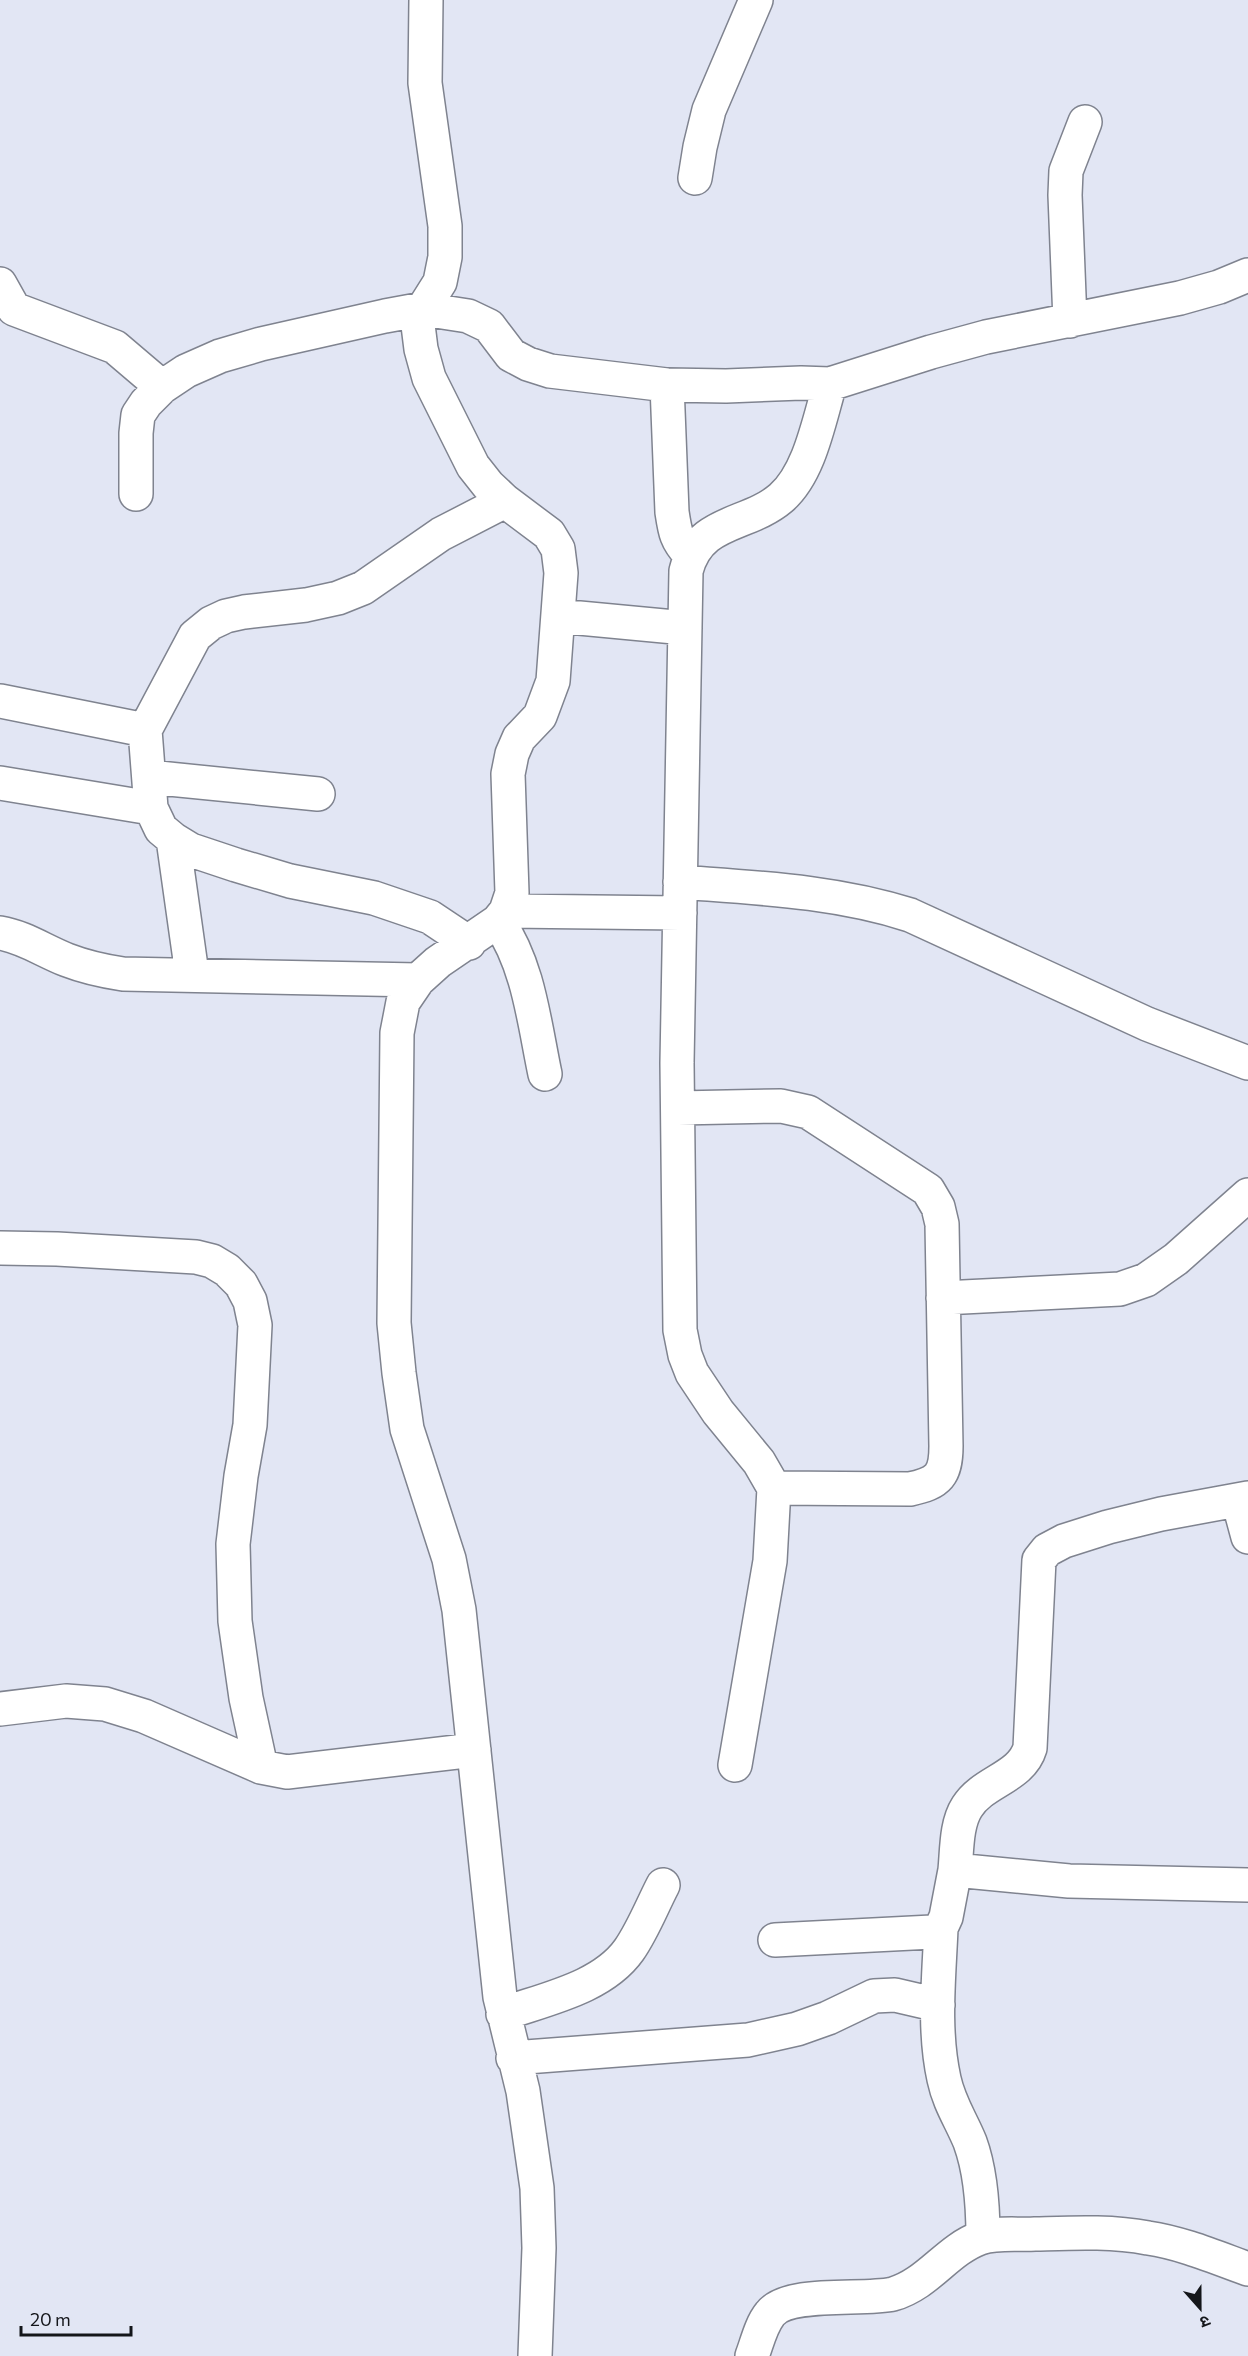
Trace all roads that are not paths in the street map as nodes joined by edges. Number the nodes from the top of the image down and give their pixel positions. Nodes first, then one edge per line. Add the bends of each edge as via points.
1 (426, 0) edge
2 (756, 0) edge
3 (1085, 122) dead end
4 (695, 178) dead end
5 (1248, 275) edge
6 (0, 284) edge
7 (423, 309) junction
8 (1070, 321) junction
9 (830, 384) junction
10 (667, 385) junction
11 (162, 387) junction
12 (136, 494) dead end
13 (505, 501) junction
14 (690, 555) junction
15 (558, 616) junction
16 (685, 628) junction
17 (0, 701) edge
18 (145, 730) junction
19 (0, 783) edge
20 (150, 793) junction
21 (318, 794) dead end
22 (173, 839) junction
23 (680, 897) junction
24 (502, 916) junction
25 (0, 933) edge
26 (469, 943) junction
27 (192, 974) junction
28 (418, 980) junction
29 (1248, 1063) edge
30 (545, 1074) dead end
31 (678, 1108) junction
32 (1248, 1195) edge
33 (0, 1248) edge
34 (943, 1298) junction
35 (774, 1488) junction
36 (1243, 1499) edge
37 (1248, 1537) edge
38 (0, 1709) edge
39 (474, 1750) junction
40 (735, 1765) dead end
41 (261, 1767) junction
42 (955, 1870) junction
43 (663, 1885) dead end
44 (1248, 1885) edge
45 (941, 1928) junction
46 (775, 1940) dead end
47 (938, 2005) junction
48 (503, 2014) junction
49 (513, 2058) junction
50 (983, 2237) junction
51 (1248, 2269) edge
52 (535, 2356) edge
53 (752, 2356) edge

1 - 7 street via 425,83 445,226 445,257 440,282
2 - 4 street via 710,110
3 - 8 street via 1066,171
5 - 8 street via 1180,298
6 - 11 street via 14,309 115,347
7 - 10 street via 479,321 489,327 511,355 539,368
7 - 11 street via 220,356
7 - 13 street via 418,325 429,378 473,465
8 - 9 street via 964,343
9 - 10 street
9 - 14 street via 803,469 794,483 781,498 763,509 720,527
10 - 14 street via 672,512 679,543
11 - 12 street via 138,416
13 - 15 street via 549,534 558,549
13 - 18 street via 441,534 363,588 306,605 235,614 211,623 195,636
14 - 16 street
15 - 16 street
15 - 24 street via 550,690 540,716 519,738 508,774 512,893
16 - 23 street
17 - 18 street
18 - 20 street
19 - 20 street
20 - 21 street
20 - 22 street via 161,829
22 - 26 street via 191,850 236,865 290,881 374,898 430,917
22 - 27 street
23 - 24 street
23 - 29 street via 796,891 874,903 910,915 1148,1024
23 - 31 street
24 - 26 street
24 - 30 street via 520,962
25 - 27 street via 95,969 123,974
26 - 28 street
27 - 28 street
28 - 39 street via 403,1002 397,1033 394,1323 407,1429 446,1548 459,1610
31 - 34 street via 782,1106 808,1112 913,1178 928,1190 938,1206 942,1224
31 - 35 street via 680,1330 685,1355 718,1412 759,1462
32 - 34 street via 1176,1259 1146,1280 1129,1286 1083,1292
33 - 41 street via 196,1257 227,1270 250,1301 256,1334 250,1425 233,1544 235,1621
34 - 35 street via 946,1464 940,1477 926,1486 910,1489
35 - 40 street via 770,1561
36 - 37 street
36 - 42 street via 1108,1527 1064,1541 1047,1550 1039,1560 1030,1748 1021,1766 969,1804 961,1823
38 - 41 street via 66,1701 105,1704 144,1716
39 - 41 street via 287,1772
39 - 48 street
42 - 44 street via 1069,1881
42 - 45 street
43 - 48 street via 628,1952 604,1973 576,1988
45 - 46 street via 921,1933
45 - 47 street
47 - 49 street via 896,1995 874,1996 797,2029 748,2040
47 - 50 street via 940,2059 953,2110 969,2141 980,2180
48 - 49 street
49 - 52 street via 523,2091 537,2188
50 - 51 street via 1106,2232 1179,2245
50 - 53 street via 957,2251 909,2289 781,2305 770,2313

